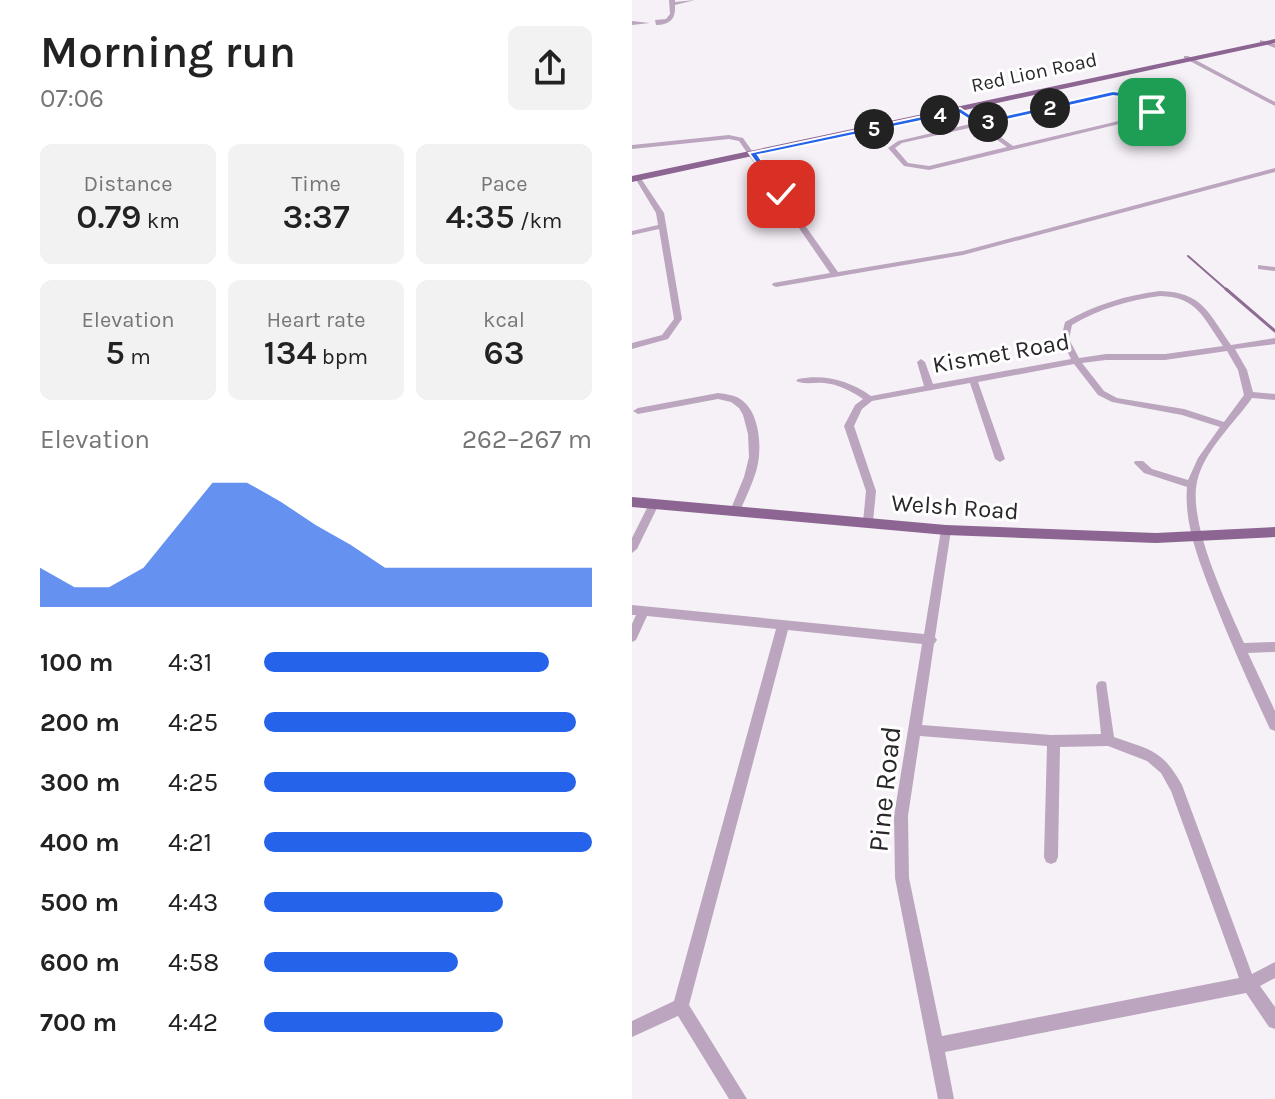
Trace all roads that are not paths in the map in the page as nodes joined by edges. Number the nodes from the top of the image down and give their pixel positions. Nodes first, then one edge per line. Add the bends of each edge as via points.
1 (683, 0) edge
2 (692, 0) edge
3 (672, 2) edge
4 (669, 21) dead end
5 (632, 23) edge
6 (647, 23) dead end
7 (1271, 42) edge
8 (1190, 59) junction
9 (1275, 104) edge
10 (959, 109) junction
11 (979, 124) junction
12 (632, 147) edge
13 (1012, 148) junction
14 (753, 153) junction
15 (1275, 170) edge
16 (635, 178) edge
17 (662, 226) junction
18 (632, 233) edge
19 (1261, 267) dead end
20 (1275, 269) edge
21 (835, 274) junction
22 (776, 285) dead end
23 (1275, 341) edge
24 (632, 346) edge
25 (1231, 349) junction
26 (1076, 361) junction
27 (921, 362) dead end
28 (973, 379) junction
29 (801, 381) dead end
30 (929, 386) junction
31 (1249, 395) junction
32 (1275, 397) edge
33 (869, 399) junction
34 (638, 411) dead end
35 (1223, 425) junction
36 (1000, 459) dead end
37 (1139, 463) dead end
38 (1191, 485) junction
39 (632, 502) edge
40 (654, 504) junction
41 (735, 511) junction
42 (868, 522) junction
43 (946, 530) junction
44 (1275, 532) edge
45 (1198, 535) junction
46 (632, 549) edge
47 (637, 611) edge
48 (783, 626) junction
49 (632, 637) edge
50 (931, 640) junction
51 (1275, 647) edge
52 (1240, 648) junction
53 (1102, 686) dead end
54 (1275, 725) edge
55 (916, 730) junction
56 (1108, 740) junction
57 (1054, 741) junction
58 (1051, 857) dead end
59 (1275, 970) edge
60 (1249, 984) junction
61 (681, 1006) junction
62 (1275, 1021) edge
63 (632, 1029) edge
64 (935, 1046) junction
65 (739, 1099) edge
66 (946, 1099) edge

1 - 3 street
2 - 3 street
3 - 4 street
5 - 6 street
7 - 8 main road, Red Lion Road
8 - 9 street
8 - 10 main road, Red Lion Road
10 - 11 street
10 - 14 main road, Red Lion Road
11 - 13 street
11 - 13 street via 891,150 906,165 918,168
11 - 13 street via 1121,93 1153,109
12 - 14 street via 729,137 741,139
14 - 16 main road, Red Lion Road
14 - 21 street
15 - 21 street via 963,253
16 - 17 street via 660,213
17 - 18 street
17 - 24 street via 678,319 665,337
19 - 20 street
21 - 22 street
23 - 25 street, Kismet Road
25 - 26 street, Kismet Road
25 - 26 street via 1195,302 1178,294 1151,294 1081,315 1068,324 1065,330
25 - 31 street via 1244,369
26 - 28 street, Kismet Road
26 - 35 street via 1094,387 1115,400
27 - 30 street
28 - 30 street, Kismet Road
28 - 36 street
29 - 33 street via 832,379
30 - 33 street, Kismet Road
31 - 32 street
31 - 35 street
33 - 42 street via 858,407 849,426 871,491
34 - 41 street via 718,396 731,397 746,409 758,448
35 - 38 street
37 - 38 street
38 - 45 street via 1190,507
39 - 40 main road, Welsh Road
40 - 41 main road, Welsh Road
40 - 46 street
41 - 42 main road, Welsh Road
42 - 43 main road, Welsh Road
43 - 45 main road, Welsh Road via 1121,538
43 - 50 street, Pine Road
44 - 45 main road, Welsh Road
45 - 52 street
47 - 48 street
47 - 49 street
48 - 50 street
48 - 61 street
50 - 55 street, Pine Road
51 - 52 street
52 - 54 street
53 - 56 street
55 - 57 street
55 - 64 street, Pine Road via 901,816 900,858
56 - 57 street
56 - 60 street via 1166,769
57 - 58 street
59 - 60 street
60 - 62 street
60 - 64 street
61 - 63 street
61 - 65 street
64 - 66 street, Pine Road

